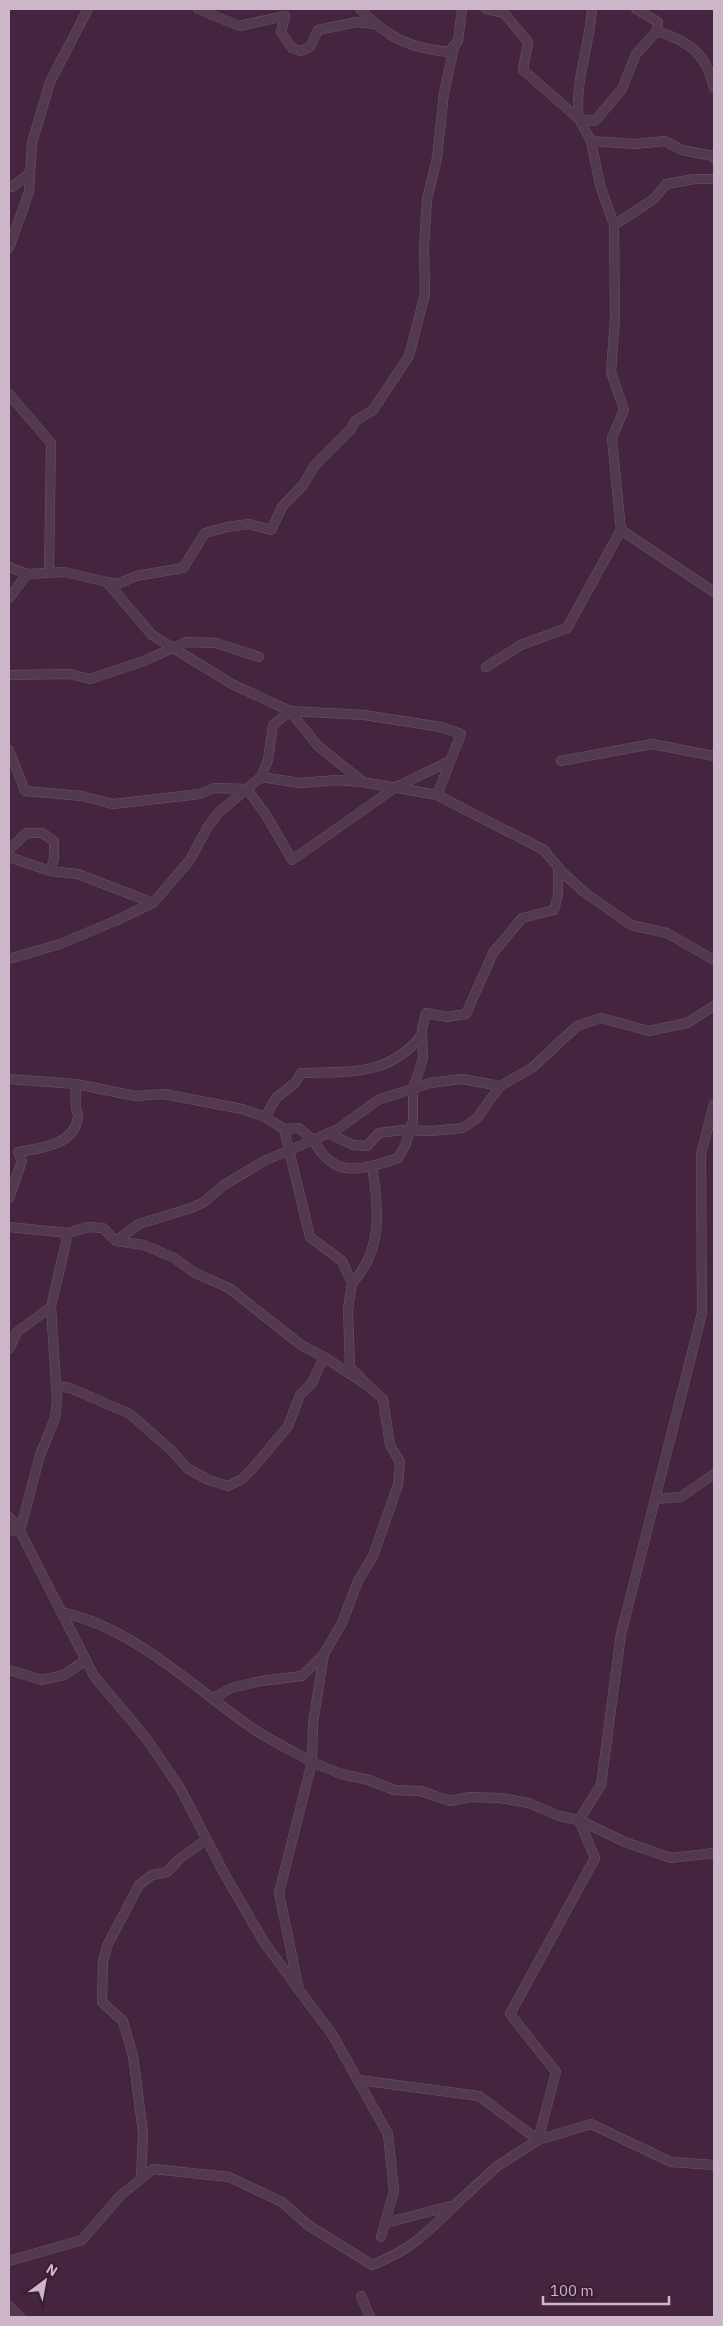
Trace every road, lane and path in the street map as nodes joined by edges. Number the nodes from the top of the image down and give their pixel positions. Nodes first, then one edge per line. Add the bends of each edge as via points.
1 (88, 9) edge
2 (198, 9) edge
3 (360, 9) edge
4 (462, 9) edge
5 (486, 9) edge
6 (502, 9) edge
7 (592, 9) edge
8 (636, 9) edge
9 (217, 14) edge
10 (374, 24) junction
11 (657, 31) junction
12 (528, 42) junction
13 (454, 47) junction
14 (714, 88) edge
15 (579, 119) junction
16 (591, 141) junction
17 (714, 158) edge
18 (30, 173) junction
19 (714, 179) edge
20 (9, 187) edge
21 (614, 224) junction
22 (9, 248) edge
23 (9, 394) edge
24 (621, 530) junction
25 (9, 567) edge
26 (49, 572) junction
27 (27, 574) junction
28 (107, 582) junction
29 (714, 592) edge
30 (9, 598) edge
31 (172, 647) junction
32 (259, 657) dead end
33 (486, 667) dead end
34 (9, 675) edge
35 (290, 711) junction
36 (9, 750) edge
37 (714, 756) edge
38 (450, 761) junction
39 (561, 761) dead end
40 (261, 777) junction
41 (362, 782) junction
42 (396, 787) junction
43 (247, 789) junction
44 (437, 795) junction
45 (9, 850) edge
46 (9, 857) edge
47 (558, 868) junction
48 (50, 871) junction
49 (153, 903) junction
50 (9, 960) edge
51 (714, 960) edge
52 (714, 1006) edge
53 (422, 1035) junction
54 (9, 1079) edge
55 (76, 1084) junction
56 (500, 1086) junction
57 (414, 1089) junction
58 (714, 1104) edge
59 (265, 1117) junction
60 (284, 1129) junction
61 (410, 1130) junction
62 (328, 1133) junction
63 (313, 1140) junction
64 (290, 1150) junction
65 (372, 1167) junction
66 (9, 1198) edge
67 (9, 1226) edge
68 (68, 1234) junction
69 (116, 1241) junction
70 (352, 1283) junction
71 (50, 1307) junction
72 (9, 1349) edge
73 (324, 1357) junction
74 (368, 1385) junction
75 (56, 1386) junction
76 (714, 1474) edge
77 (656, 1499) junction
78 (9, 1517) edge
79 (9, 1530) edge
80 (20, 1531) junction
81 (60, 1612) junction
82 (324, 1654) junction
83 (86, 1660) junction
84 (9, 1670) edge
85 (214, 1698) junction
86 (312, 1762) junction
87 (579, 1820) junction
88 (206, 1840) junction
89 (714, 1853) edge
90 (299, 1990) junction
91 (359, 2080) junction
92 (538, 2140) junction
93 (714, 2165) edge
94 (141, 2179) junction
95 (455, 2204) junction
96 (385, 2223) junction
97 (382, 2237) dead end
98 (9, 2261) edge
99 (361, 2296) dead end
100 (9, 2306) edge
101 (20, 2317) edge
102 (370, 2317) edge

1 - 18 street via 50,82 32,143
2 - 9 street
3 - 10 street
4 - 13 street via 458,42
5 - 12 street via 504,13
6 - 12 street via 516,18
7 - 15 street via 591,31 577,102
8 - 11 street via 658,22
9 - 10 street via 239,26 285,16 281,32 292,48 301,51 310,47 318,30 357,22
10 - 13 street via 396,40 424,49 449,52
11 - 14 street via 680,39 695,50 710,71
11 - 15 street via 636,54 622,89 595,121
12 - 15 street via 522,70
13 - 28 street via 428,199 425,294 410,356 373,410 355,421 315,465 282,507 271,530 248,524 227,527 205,534 183,568 136,576 118,584
15 - 16 street
16 - 17 street via 635,144 665,141 682,150
16 - 21 street via 600,185
18 - 20 street
18 - 22 street via 28,192
19 - 21 street via 694,178 666,184 654,199
21 - 24 street via 615,318 611,372 624,410 612,438
23 - 26 street via 51,444
24 - 29 street
24 - 33 street via 567,628 521,645
25 - 27 street
26 - 27 street
26 - 28 street via 64,572
27 - 30 street
28 - 31 street via 152,635
31 - 32 street via 186,642 216,643
31 - 34 street via 144,661 90,679 70,674
31 - 35 street via 232,684
35 - 38 street via 364,715 441,727 461,734
35 - 40 street via 273,725 268,760
35 - 41 street via 318,746
36 - 43 street via 25,791 82,796 113,804 200,794 214,788
37 - 39 street via 652,744
38 - 42 street
38 - 44 street
40 - 41 street via 300,783
40 - 43 street
41 - 42 street
42 - 43 street via 292,860 266,814
42 - 44 street
43 - 49 street via 218,813 206,828 190,860
44 - 47 street via 544,850
45 - 48 street via 26,833 42,833 54,841
46 - 48 street
47 - 51 street via 584,892 630,925 667,933
47 - 53 street via 558,895 554,910 522,918 493,953 466,1014 447,1018 426,1013
48 - 49 street via 78,874
49 - 50 street via 60,944
52 - 56 street via 687,1023 648,1030 601,1018 577,1026 532,1068
53 - 57 street via 423,1059
53 - 59 street via 409,1051 385,1066 301,1073 295,1083 276,1098
54 - 55 street
55 - 59 street via 135,1096 164,1094 242,1109
55 - 66 street via 78,1117 74,1128 67,1139 18,1152 22,1161
56 - 57 street via 462,1079 430,1083
56 - 61 street via 477,1118 463,1128
57 - 61 street
57 - 62 street via 378,1100
58 - 77 street via 701,1154 702,1313
59 - 60 street
60 - 63 street via 299,1128
60 - 64 street
61 - 62 street via 379,1133 367,1146 354,1146
61 - 65 street via 398,1158
62 - 63 street
63 - 64 street
63 - 65 street via 321,1156 339,1168
64 - 69 street via 243,1173 204,1202 139,1224
64 - 70 street via 310,1237 342,1261
65 - 70 street via 377,1210 374,1250 365,1270
67 - 68 street
68 - 69 street via 88,1227 103,1228
68 - 71 street
69 - 73 street via 152,1248 228,1288 301,1345
70 - 74 street via 348,1309 350,1367
71 - 72 street via 17,1332
71 - 75 street
73 - 74 street
73 - 75 street via 312,1384 300,1395 288,1426 242,1479 228,1486 188,1468 130,1414 70,1388
74 - 82 street via 383,1399 390,1445 400,1462 398,1485 373,1556 358,1580 342,1623
75 - 80 street via 55,1418 40,1455
76 - 77 street via 680,1497
77 - 87 street via 621,1634 601,1785
78 - 80 street
79 - 80 street
80 - 81 street
81 - 83 street
81 - 85 street via 86,1618 143,1646
82 - 85 street via 302,1676 231,1688
82 - 86 street via 313,1724
83 - 84 street via 64,1675 42,1680
83 - 88 street via 94,1676 146,1738 180,1788
85 - 86 street via 256,1730
86 - 87 street via 394,1790 421,1791 450,1801 470,1797 500,1798 529,1803 559,1816
86 - 90 street via 279,1893
87 - 89 street via 653,1854 671,1858
87 - 92 street via 595,1858 510,2014 556,2072
88 - 90 street via 264,1942
88 - 94 street via 167,1872 152,1875 140,1885 115,1927 103,1962 102,2002 123,2021 134,2056 142,2133
90 - 91 street via 332,2034
91 - 92 street via 479,2096
91 - 96 street via 388,2134 394,2190
92 - 93 street via 592,2124 671,2162
92 - 95 street via 496,2167
94 - 95 street via 153,2169 228,2177 282,2202 308,2225 372,2265 399,2254 420,2240
94 - 98 street via 120,2196 82,2240
95 - 96 street
96 - 97 street
99 - 102 street
100 - 101 street

